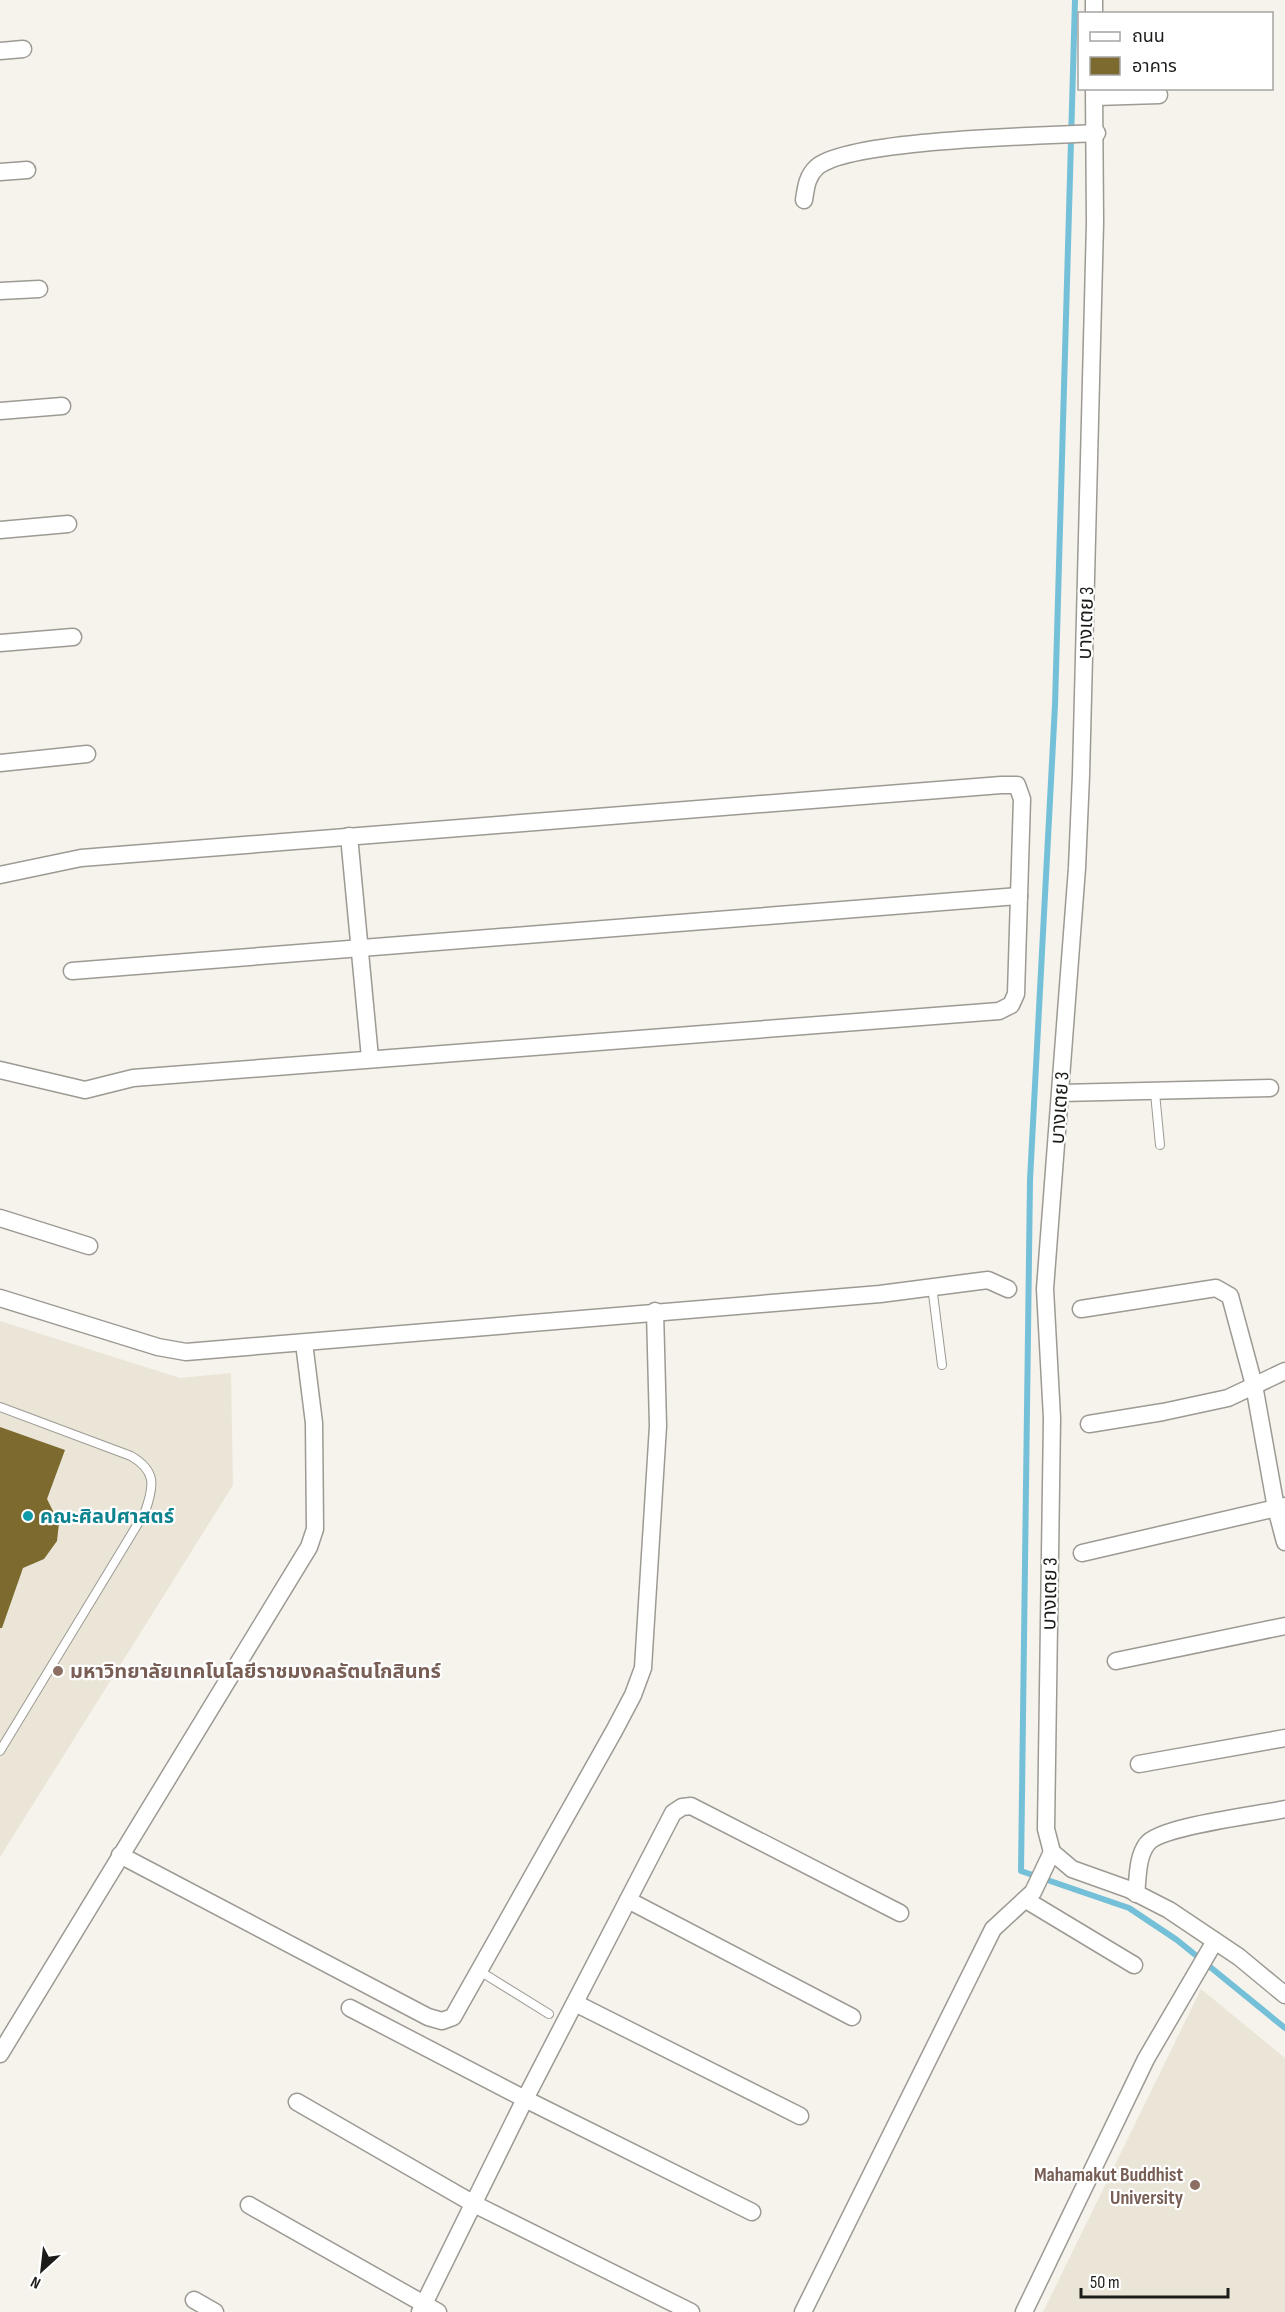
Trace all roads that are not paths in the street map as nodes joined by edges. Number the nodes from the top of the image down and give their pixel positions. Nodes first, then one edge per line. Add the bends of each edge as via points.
1 (23, 49) dead end
2 (0, 51) edge
3 (1095, 93) edge
4 (1160, 95) dead end
5 (1091, 133) junction
6 (27, 170) dead end
7 (0, 172) edge
8 (804, 200) dead end
9 (39, 289) dead end
10 (0, 291) edge
11 (62, 406) dead end
12 (0, 411) edge
13 (68, 524) dead end
14 (0, 530) edge
15 (73, 636) dead end
16 (0, 643) edge
17 (87, 754) dead end
18 (0, 763) edge
19 (349, 836) junction
20 (0, 875) edge
21 (1019, 896) junction
22 (358, 947) junction
23 (72, 971) dead end
24 (370, 1058) junction
25 (0, 1070) edge
26 (1270, 1088) dead end
27 (1061, 1093) junction
28 (1155, 1093) junction
29 (1160, 1146) dead end
30 (0, 1218) edge
31 (89, 1246) dead end
32 (932, 1286) junction
33 (1008, 1289) dead end
34 (0, 1298) edge
35 (1081, 1309) dead end
36 (655, 1311) junction
37 (304, 1342) junction
38 (942, 1365) dead end
39 (1285, 1371) edge
40 (1254, 1384) junction
41 (0, 1407) edge
42 (1089, 1424) dead end
43 (1280, 1507) edge
44 (1285, 1542) edge
45 (1082, 1553) dead end
46 (1285, 1626) edge
47 (1116, 1661) dead end
48 (1285, 1738) edge
49 (0, 1751) edge
50 (1139, 1764) dead end
51 (1285, 1809) edge
52 (1052, 1852) junction
53 (120, 1855) junction
54 (1136, 1894) junction
55 (1029, 1896) junction
56 (628, 1900) junction
57 (900, 1913) dead end
58 (1211, 1948) junction
59 (1134, 1965) dead end
60 (478, 1970) junction
61 (1285, 1995) edge
62 (574, 2003) junction
63 (350, 2008) dead end
64 (549, 2014) dead end
65 (852, 2017) dead end
66 (0, 2054) edge
67 (525, 2099) junction
68 (297, 2102) dead end
69 (800, 2116) dead end
70 (474, 2204) junction
71 (249, 2205) dead end
72 (752, 2212) dead end
73 (194, 2300) dead end
74 (428, 2310) edge
75 (215, 2312) edge
76 (691, 2312) edge
77 (803, 2312) edge
78 (1024, 2312) edge

1 - 2 street
3 - 4 street
3 - 5 street, บางเตย 3
5 - 8 street via 892,147 839,157 819,165 808,176
5 - 27 street, บางเตย 3 via 1081,774
6 - 7 street
9 - 10 street
11 - 12 street
13 - 14 street
15 - 16 street
17 - 18 street
19 - 20 street via 81,858
19 - 21 street via 1017,785 1022,799
19 - 22 street
21 - 22 street
21 - 24 street via 1016,994 1011,1005 999,1011
22 - 23 street
22 - 24 street
24 - 25 street via 134,1078 86,1090
26 - 28 street
27 - 28 street
27 - 52 street, บางเตย 3 via 1045,1289 1052,1418 1046,1829
28 - 29 lane
30 - 31 street
32 - 33 street via 988,1280
32 - 36 street via 880,1294
32 - 38 lane
34 - 37 street via 158,1347 186,1352
35 - 40 street via 1216,1288 1230,1296
36 - 37 street
36 - 60 street via 657,1426 643,1668 614,1731
37 - 53 street via 314,1424 315,1529 309,1547
39 - 40 street
40 - 42 street via 1228,1398
40 - 43 street
41 - 49 lane via 131,1456 145,1464 152,1491 146,1512
43 - 44 street
43 - 45 street
46 - 47 street
48 - 50 street
51 - 54 street via 1152,1838 1141,1856
52 - 54 street via 1072,1869
52 - 55 street
53 - 60 street via 428,2017 442,2021 453,2017
53 - 66 street
54 - 58 street via 1168,1910
55 - 59 street
55 - 77 street via 993,1929
56 - 57 street via 673,1813 692,1806
56 - 62 street
56 - 65 street
58 - 61 street
58 - 78 street via 1146,2059
60 - 64 lane
62 - 67 street
62 - 69 street
63 - 67 street
67 - 70 street
67 - 72 street
68 - 70 street
70 - 74 street
70 - 76 street
71 - 74 street
73 - 75 street

